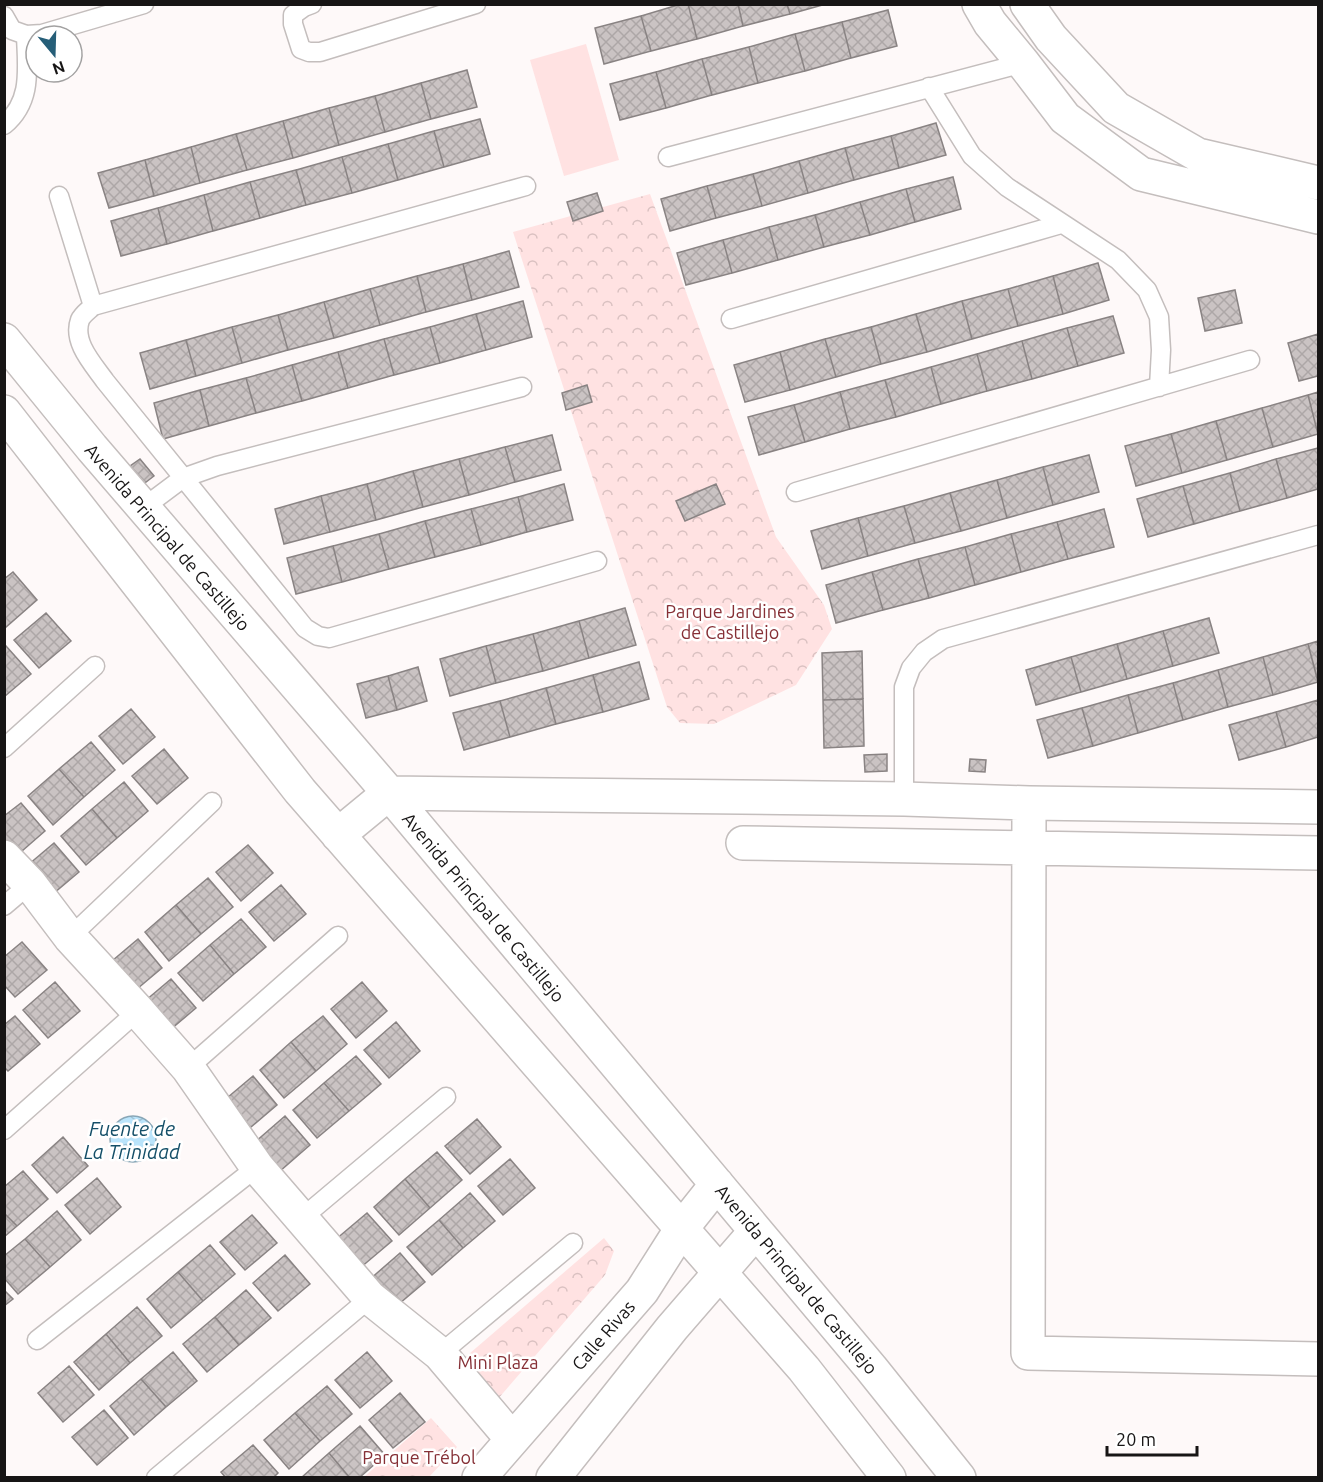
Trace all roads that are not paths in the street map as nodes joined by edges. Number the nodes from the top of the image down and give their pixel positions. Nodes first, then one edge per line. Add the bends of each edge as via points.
1 (144, 4) edge
2 (312, 4) edge
3 (980, 4) edge
4 (1027, 4) edge
5 (474, 5) edge
6 (4, 16) edge
7 (76, 24) edge
8 (24, 34) edge
9 (1023, 63) junction
10 (27, 84) edge
11 (929, 87) junction
12 (4, 125) edge
13 (668, 157) dead end
14 (1318, 183) edge
15 (526, 186) dead end
16 (58, 196) dead end
17 (1318, 217) edge
18 (1061, 224) junction
19 (93, 306) junction
20 (731, 319) dead end
21 (4, 340) edge
22 (1250, 360) dead end
23 (522, 387) dead end
24 (1159, 387) junction
25 (4, 412) edge
26 (183, 478) junction
27 (796, 492) dead end
28 (143, 508) junction
29 (1318, 535) edge
30 (597, 561) dead end
31 (95, 666) dead end
32 (4, 748) edge
33 (388, 793) junction
34 (904, 799) junction
35 (212, 802) dead end
36 (1029, 803) junction
37 (1318, 807) edge
38 (338, 835) junction
39 (743, 843) dead end
40 (1029, 849) junction
41 (1318, 853) edge
42 (4, 856) edge
43 (30, 884) junction
44 (4, 906) edge
45 (338, 936) dead end
46 (70, 937) junction
47 (138, 1011) junction
48 (188, 1068) junction
49 (446, 1097) dead end
50 (4, 1130) edge
51 (257, 1167) junction
52 (717, 1184) junction
53 (302, 1218) junction
54 (682, 1228) junction
55 (756, 1231) junction
56 (573, 1243) dead end
57 (720, 1273) junction
58 (370, 1298) junction
59 (38, 1340) dead end
60 (440, 1353) junction
61 (1318, 1359) edge
62 (512, 1439) junction
63 (156, 1478) edge
64 (479, 1478) edge
65 (553, 1478) edge
66 (889, 1478) edge
67 (959, 1478) edge

1 - 7 lane
2 - 5 lane via 293,15 302,49 309,52 320,52
3 - 9 street via 990,23
4 - 14 street via 1051,38 1116,108 1198,155
6 - 8 lane via 12,30
9 - 11 lane
9 - 17 street via 1065,118 1141,174
10 - 12 lane via 20,106
11 - 13 lane
11 - 18 lane via 972,156 1007,187
15 - 19 lane
16 - 19 lane
18 - 20 lane
18 - 24 lane via 1119,260 1147,290 1159,317
19 - 26 lane via 80,318 78,334 84,352
21 - 28 street, Avenida Principal de Castillejo
22 - 24 lane
23 - 26 lane
24 - 27 lane
25 - 38 street
26 - 28 lane
26 - 30 lane via 305,628 318,636 329,638
28 - 33 street, Avenida Principal de Castillejo
29 - 34 lane via 943,639 924,652 904,687
31 - 32 lane
33 - 34 street
33 - 38 street
33 - 52 street, Avenida Principal de Castillejo
34 - 36 street
35 - 46 lane
36 - 37 street
36 - 40 street
38 - 54 street
39 - 40 street
40 - 41 street
40 - 61 street via 1028,1353
42 - 43 street
43 - 44 lane
43 - 46 street
45 - 48 lane
46 - 47 street
47 - 48 street
47 - 50 lane
48 - 51 street
49 - 53 lane
51 - 53 street
51 - 59 lane
52 - 54 street, Calle Rivas
52 - 55 street, Avenida Principal de Castillejo
53 - 58 street
54 - 57 street
54 - 62 street, Calle Rivas via 642,1291
55 - 57 street
55 - 67 street, Avenida Principal de Castillejo
56 - 60 lane
57 - 65 street
57 - 66 street via 804,1369
58 - 60 street
58 - 63 lane
60 - 62 street
62 - 64 street, Calle Rivas

